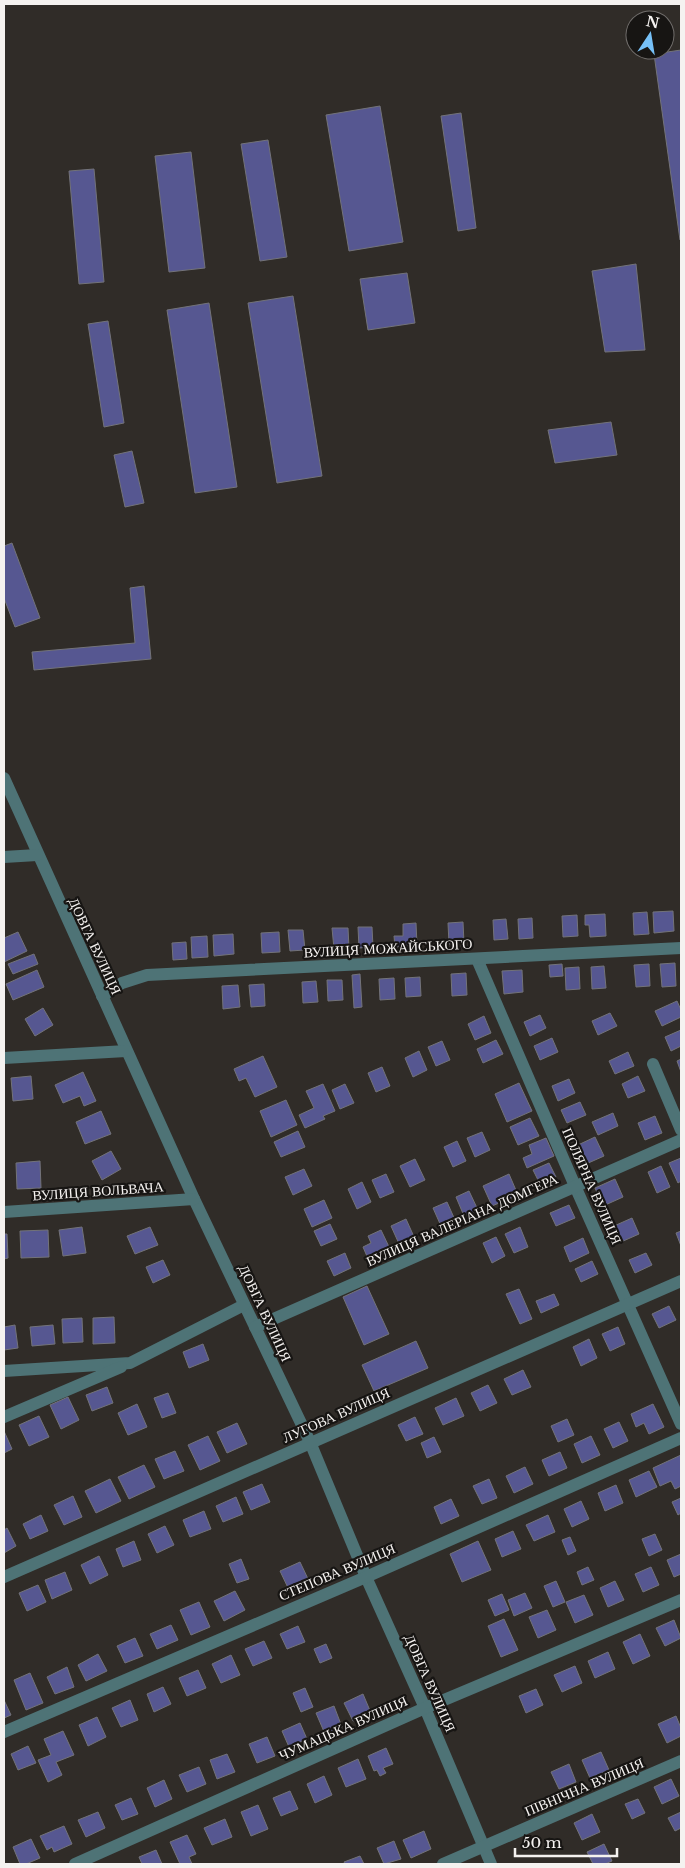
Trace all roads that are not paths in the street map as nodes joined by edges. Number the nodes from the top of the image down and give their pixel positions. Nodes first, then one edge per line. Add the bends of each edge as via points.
1 (4, 778) edge
2 (37, 855) junction
3 (4, 857) edge
4 (681, 948) edge
5 (477, 959) junction
6 (102, 996) junction
7 (126, 1051) junction
8 (4, 1058) edge
9 (654, 1064) dead end
10 (681, 1130) edge
11 (681, 1140) edge
12 (575, 1186) junction
13 (194, 1199) junction
14 (4, 1212) edge
15 (681, 1281) edge
16 (628, 1304) junction
17 (244, 1305) junction
18 (255, 1328) junction
19 (130, 1363) junction
20 (4, 1371) edge
21 (4, 1418) edge
22 (681, 1424) edge
23 (681, 1438) edge
24 (310, 1442) junction
25 (4, 1577) edge
26 (366, 1577) junction
27 (681, 1600) edge
28 (425, 1708) junction
29 (4, 1732) edge
30 (680, 1764) edge
31 (483, 1846) junction
32 (75, 1864) edge
33 (443, 1864) edge
34 (491, 1864) edge

1 - 2 street, ДОВГА ВУЛИЦЯ
2 - 3 street
2 - 6 street, ДОВГА ВУЛИЦЯ
4 - 5 street, ВУЛИЦЯ МОЖАЙСЬКОГО
5 - 6 street, ВУЛИЦЯ МОЖАЙСЬКОГО via 147,975 122,983
5 - 12 street, ПОЛЯРНА ВУЛИЦЯ
6 - 7 street, ДОВГА ВУЛИЦЯ
7 - 8 street
7 - 13 street, ДОВГА ВУЛИЦЯ
9 - 10 street
11 - 12 street, ВУЛИЦЯ ВАЛЕРІАНА ДОМГЕРА
12 - 16 street, ПОЛЯРНА ВУЛИЦЯ
12 - 18 street, ВУЛИЦЯ ВАЛЕРІАНА ДОМГЕРА
13 - 14 street, ВУЛИЦЯ ВОЛЬВАЧА
13 - 17 street, ДОВГА ВУЛИЦЯ
15 - 16 street, ЛУГОВА ВУЛИЦЯ
16 - 22 street, ПОЛЯРНА ВУЛИЦЯ
16 - 24 street, ЛУГОВА ВУЛИЦЯ
17 - 18 street, ДОВГА ВУЛИЦЯ
17 - 19 street
18 - 24 street, ДОВГА ВУЛИЦЯ
19 - 20 street
19 - 21 street
23 - 26 street, СТЕПОВА ВУЛИЦЯ
24 - 25 street, ЛУГОВА ВУЛИЦЯ
24 - 26 street, ДОВГА ВУЛИЦЯ
26 - 28 street, ДОВГА ВУЛИЦЯ
26 - 29 street, СТЕПОВА ВУЛИЦЯ
27 - 28 street, ЧУМАЦЬКА ВУЛИЦЯ
28 - 31 street, ДОВГА ВУЛИЦЯ
28 - 32 street, ЧУМАЦЬКА ВУЛИЦЯ
30 - 31 street, ПІВНІЧНА ВУЛИЦЯ
31 - 33 street, ПІВНІЧНА ВУЛИЦЯ
31 - 34 street, ДОВГА ВУЛИЦЯ

